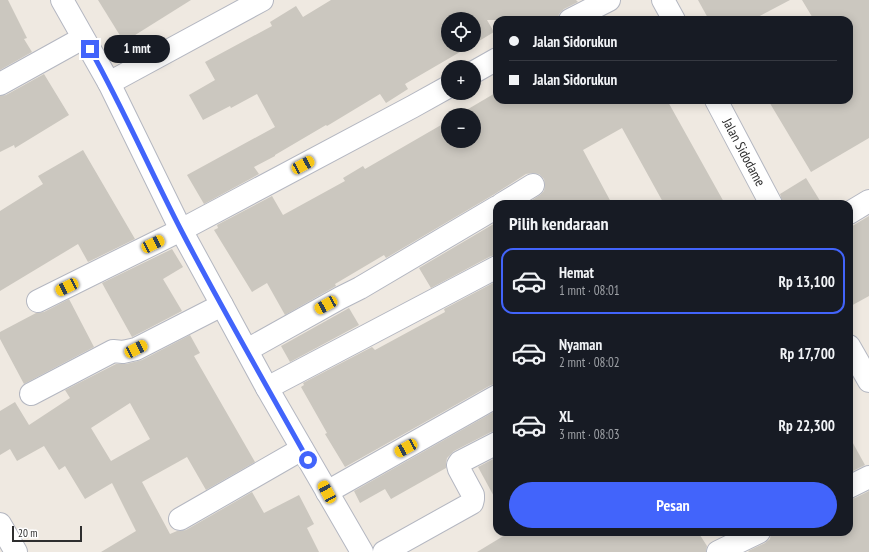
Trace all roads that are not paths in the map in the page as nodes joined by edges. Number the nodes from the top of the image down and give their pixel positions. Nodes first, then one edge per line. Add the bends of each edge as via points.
1 (62, 0) edge
2 (262, 0) edge
3 (609, 0) edge
4 (663, 0) edge
5 (578, 16) edge
6 (672, 16) edge
7 (83, 38) junction
8 (493, 61) edge
9 (481, 68) edge
10 (109, 83) junction
11 (0, 84) edge
12 (441, 91) edge
13 (718, 104) edge
14 (534, 185) dead end
15 (509, 200) edge
16 (769, 200) edge
17 (869, 201) edge
18 (493, 209) edge
19 (853, 211) edge
20 (181, 230) junction
21 (493, 269) edge
22 (38, 301) dead end
23 (222, 305) junction
24 (247, 350) junction
25 (853, 353) edge
26 (869, 380) edge
27 (267, 388) junction
28 (31, 394) dead end
29 (493, 398) edge
30 (493, 445) edge
31 (302, 449) junction
32 (869, 478) edge
33 (853, 485) edge
34 (327, 492) junction
35 (180, 519) dead end
36 (0, 524) edge
37 (751, 536) edge
38 (16, 552) edge
39 (362, 552) edge
40 (384, 552) edge
41 (718, 552) edge

1 - 7 street
2 - 10 street
3 - 5 street
4 - 6 street
7 - 10 street
7 - 11 street
8 - 9 street
10 - 20 street
12 - 20 street
13 - 16 street, Jalan Sidodame
14 - 15 street
17 - 19 street
18 - 24 street via 360,288
20 - 22 street
20 - 23 street
21 - 27 street
23 - 24 street
23 - 28 street via 136,349 113,351
24 - 27 street
25 - 26 street
27 - 31 street
29 - 34 street
30 - 40 street via 460,462 458,466 473,495 472,503
31 - 34 street
31 - 35 street
32 - 33 street
34 - 39 street
36 - 38 street
37 - 41 street

